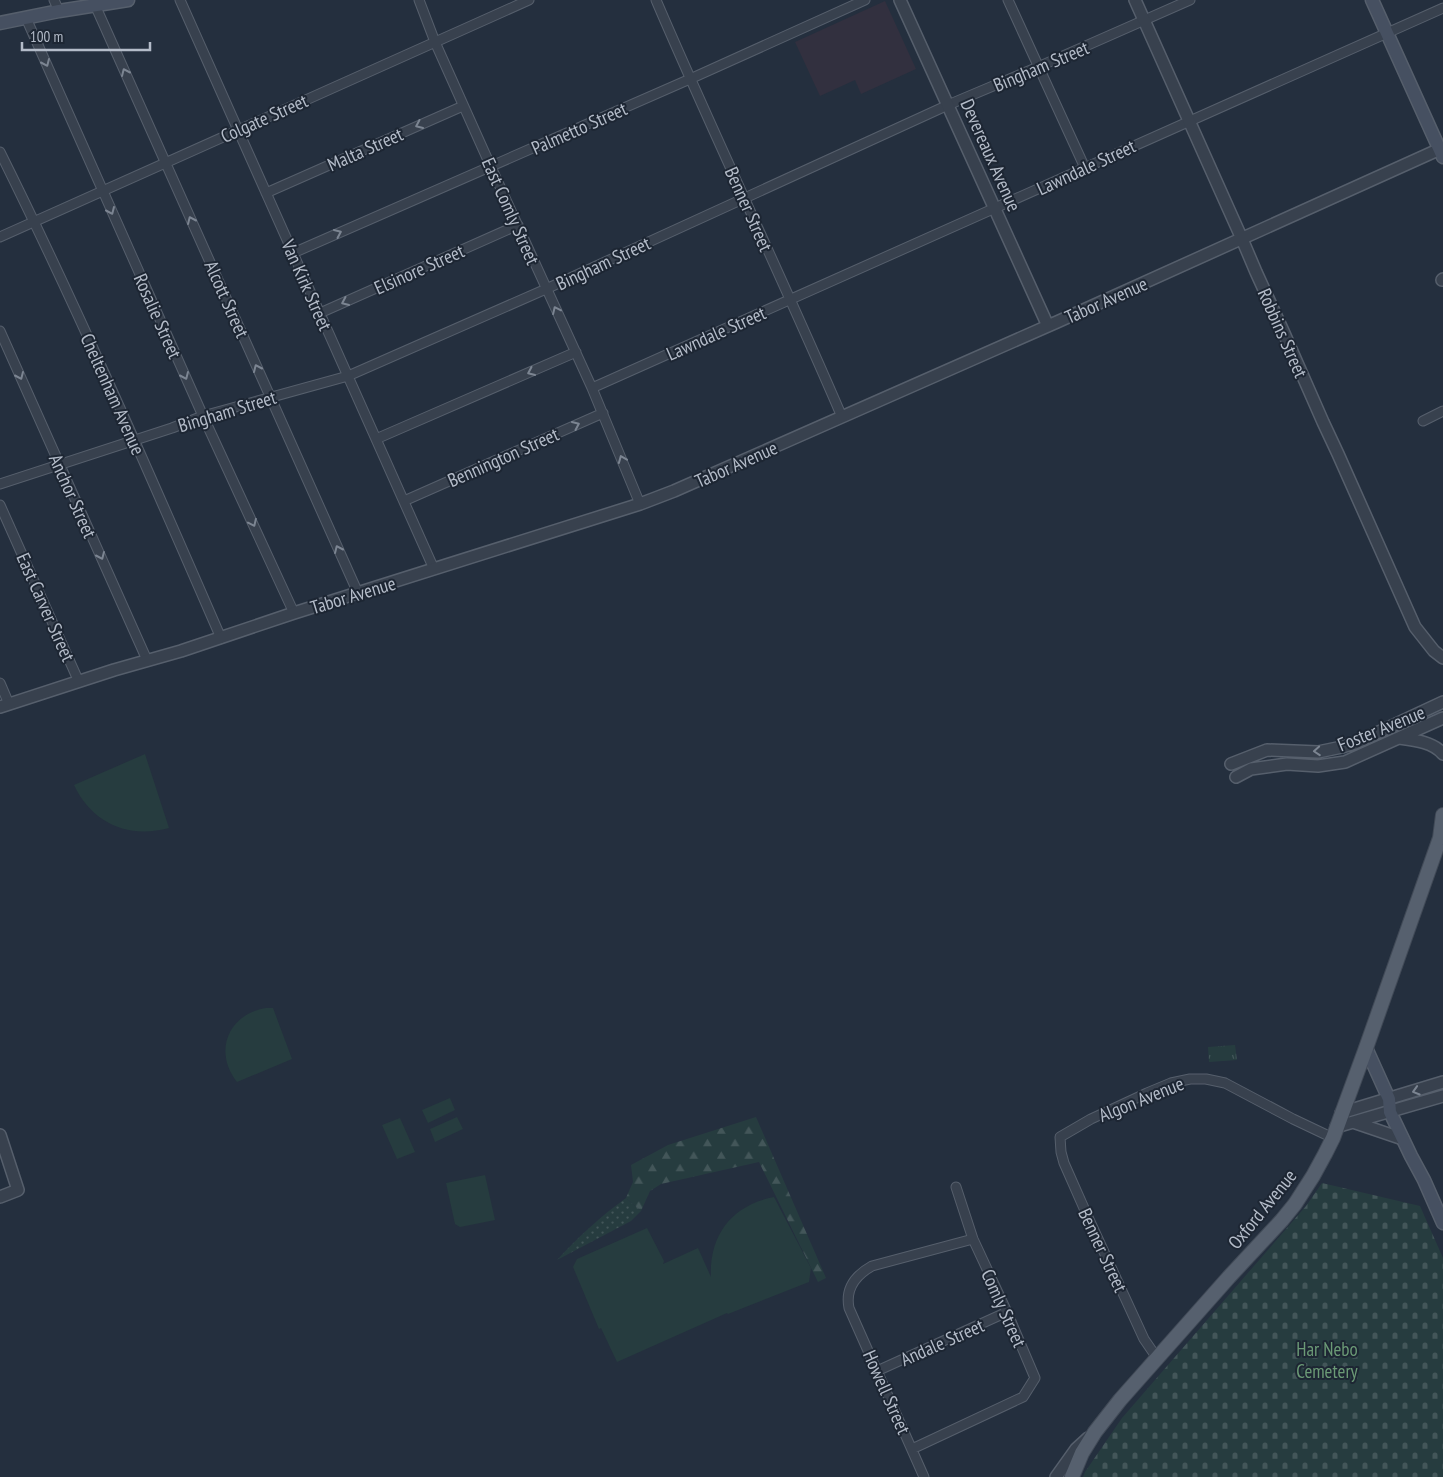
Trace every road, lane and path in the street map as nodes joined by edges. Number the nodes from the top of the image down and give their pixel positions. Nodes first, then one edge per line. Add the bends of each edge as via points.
1 (128, 0) edge
2 (180, 0) edge
3 (419, 0) edge
4 (529, 0) edge
5 (656, 0) edge
6 (865, 0) edge
7 (900, 0) edge
8 (1008, 0) edge
9 (1135, 0) edge
10 (1190, 0) edge
11 (1372, 0) edge
12 (56, 5) edge
13 (95, 6) junction
14 (1443, 8) edge
15 (26, 18) junction
16 (1144, 21) junction
17 (0, 24) edge
18 (1387, 34) junction
19 (435, 42) junction
20 (1038, 67) junction
21 (690, 79) junction
22 (948, 105) junction
23 (463, 106) junction
24 (1189, 120) junction
25 (238, 130) junction
26 (1442, 151) edge
27 (0, 152) edge
28 (166, 163) junction
29 (490, 166) junction
30 (1085, 168) junction
31 (103, 192) junction
32 (266, 193) junction
33 (744, 198) junction
34 (994, 209) junction
35 (35, 222) junction
36 (518, 226) junction
37 (0, 238) edge
38 (1242, 239) junction
39 (293, 253) junction
40 (546, 289) junction
41 (790, 300) junction
42 (320, 313) junction
43 (1048, 326) junction
44 (0, 331) edge
45 (576, 352) junction
46 (348, 376) junction
47 (592, 388) junction
48 (270, 397) junction
49 (1443, 411) edge
50 (603, 413) junction
51 (203, 416) junction
52 (842, 417) junction
53 (1423, 420) dead end
54 (376, 439) junction
55 (135, 440) junction
56 (59, 465) junction
57 (0, 484) edge
58 (404, 501) junction
59 (640, 504) junction
60 (0, 505) edge
61 (434, 569) junction
62 (358, 593) junction
63 (294, 613) junction
64 (221, 638) junction
65 (1443, 658) edge
66 (147, 660) junction
67 (79, 682) junction
68 (0, 683) edge
69 (1443, 702) edge
70 (5, 705) edge
71 (1443, 718) edge
72 (1399, 738) junction
73 (1443, 754) edge
74 (1231, 764) dead end
75 (1236, 777) dead end
76 (1443, 815) edge
77 (1441, 835) edge
78 (1366, 1048) junction
79 (1443, 1082) edge
80 (1443, 1096) edge
81 (1390, 1106) junction
82 (1341, 1113) junction
83 (1353, 1122) junction
84 (1334, 1133) junction
85 (0, 1135) edge
86 (1060, 1137) joint
87 (1403, 1139) junction
88 (956, 1187) dead end
89 (0, 1197) edge
90 (1443, 1223) edge
91 (973, 1239) junction
92 (1007, 1312) junction
93 (1157, 1358) junction
94 (877, 1371) junction
95 (1095, 1432) junction
96 (912, 1449) junction
97 (924, 1477) edge
98 (1056, 1477) edge
99 (1072, 1477) edge

1 - 13 main road
2 - 25 street, Van Kirk Street
3 - 19 street, East Comly Street
4 - 19 street, Colgate Street
5 - 21 street, Benner Street
6 - 21 street, Palmetto Street
7 - 22 street, Devereaux Avenue
8 - 20 street
9 - 16 street, Robbins Street
10 - 16 street, Bingham Street
11 - 18 main road
12 - 13 main road
12 - 15 main road
28 -> 13 street, Alcott Street
14 - 18 street, Lawndale Street
15 - 17 main road
15 -> 31 street, Rosalie Street
16 - 20 street, Bingham Street
16 - 24 street, Robbins Street
18 - 24 street, Lawndale Street
18 - 26 main road
19 - 23 street, East Comly Street
19 - 25 street, Colgate Street
20 - 22 street, Bingham Street
20 - 30 street
21 - 29 street, Palmetto Street
21 - 33 street, Benner Street
22 - 33 street, Bingham Street
22 - 34 street, Devereaux Avenue
23 - 29 street, East Comly Street
23 -> 32 street, Malta Street
24 - 30 street, Lawndale Street
24 - 38 street, Robbins Street
25 - 28 street, Colgate Street
25 - 32 street, Van Kirk Street
26 - 38 street, Tabor Avenue
27 - 35 street, Cheltenham Avenue
28 - 31 street, Colgate Street
48 -> 28 street, Alcott Street
29 - 36 street, East Comly Street
39 -> 29 street, Palmetto Street
30 - 34 street, Lawndale Street
31 - 35 street, Colgate Street
31 -> 51 street, Rosalie Street
32 - 39 street, Van Kirk Street
33 - 40 street, Bingham Street
33 - 41 street, Benner Street
34 - 41 street, Lawndale Street
34 - 43 street, Devereaux Avenue
35 - 37 street, Colgate Street
35 - 55 street, Cheltenham Avenue
36 - 40 street, East Comly Street
36 -> 42 street, Elsinore Street
38 - 43 street, Tabor Avenue
38 - 65 street, Robbins Street via 1415,626
39 - 42 street, Van Kirk Street
45 -> 40 street, East Comly Street
40 - 46 street, Bingham Street
41 - 47 street, Lawndale Street
41 - 52 street, Benner Street
42 - 46 street, Van Kirk Street
43 - 52 street, Tabor Avenue
44 -> 56 street, Anchor Street
45 - 47 street, East Comly Street
45 -> 54 street
46 - 48 street, Bingham Street
46 - 54 street, Van Kirk Street
47 - 50 street, East Comly Street
48 - 51 street, Bingham Street
62 -> 48 street, Alcott Street
49 - 53 street
58 -> 50 street, Bennington Street
59 -> 50 street, East Comly Street
51 - 55 street, Bingham Street
51 -> 63 street, Rosalie Street
52 - 59 street, Tabor Avenue
54 - 58 street, Van Kirk Street
55 - 56 street, Bingham Street
55 - 64 street, Cheltenham Avenue
56 - 57 street, Bingham Street
56 -> 66 street, Anchor Street
58 - 61 street, Van Kirk Street
59 - 61 street, Tabor Avenue
60 - 67 street, East Carver Street
61 - 62 street, Tabor Avenue
62 - 63 street, Tabor Avenue
63 - 64 street, Tabor Avenue
64 - 66 street, Tabor Avenue
66 - 67 street, Tabor Avenue
67 - 70 street, Tabor Avenue
68 - 70 street
69 -> 74 street, Foster Avenue via 1342,747 1318,752 1267,750
71 - 72 street, Foster Avenue
72 - 73 street via 1426,744
72 - 75 street, Foster Avenue via 1345,762 1318,766 1278,765 1251,769
76 - 77 main road, Oxford Avenue
77 - 78 main road, Oxford Avenue
78 - 81 main road
78 - 82 main road, Oxford Avenue
79 -> 81 street
80 - 81 street
81 - 82 street
81 - 83 street
81 - 87 main road
82 - 84 main road, Oxford Avenue
83 - 84 street
83 - 87 street
84 - 86 street, Algon Avenue via 1293,1119 1225,1083 1190,1079 1147,1093 1090,1119
84 - 93 main road, Oxford Avenue via 1321,1162 1295,1204
85 - 89 street via 18,1190
86 - 93 street, Benner Street via 1064,1163 1141,1332
87 - 90 main road
88 - 91 street
91 - 92 street, Comly Street
91 - 94 street, Howell Street via 872,1266 854,1281 848,1292 849,1308
92 - 94 street, Andale Street
92 - 96 street, Comly Street via 1035,1378 1023,1398
93 - 95 main road, Oxford Avenue
94 - 96 street, Howell Street
95 - 98 street via 1076,1449
95 - 99 main road, Oxford Avenue
96 - 97 street, Howell Street

